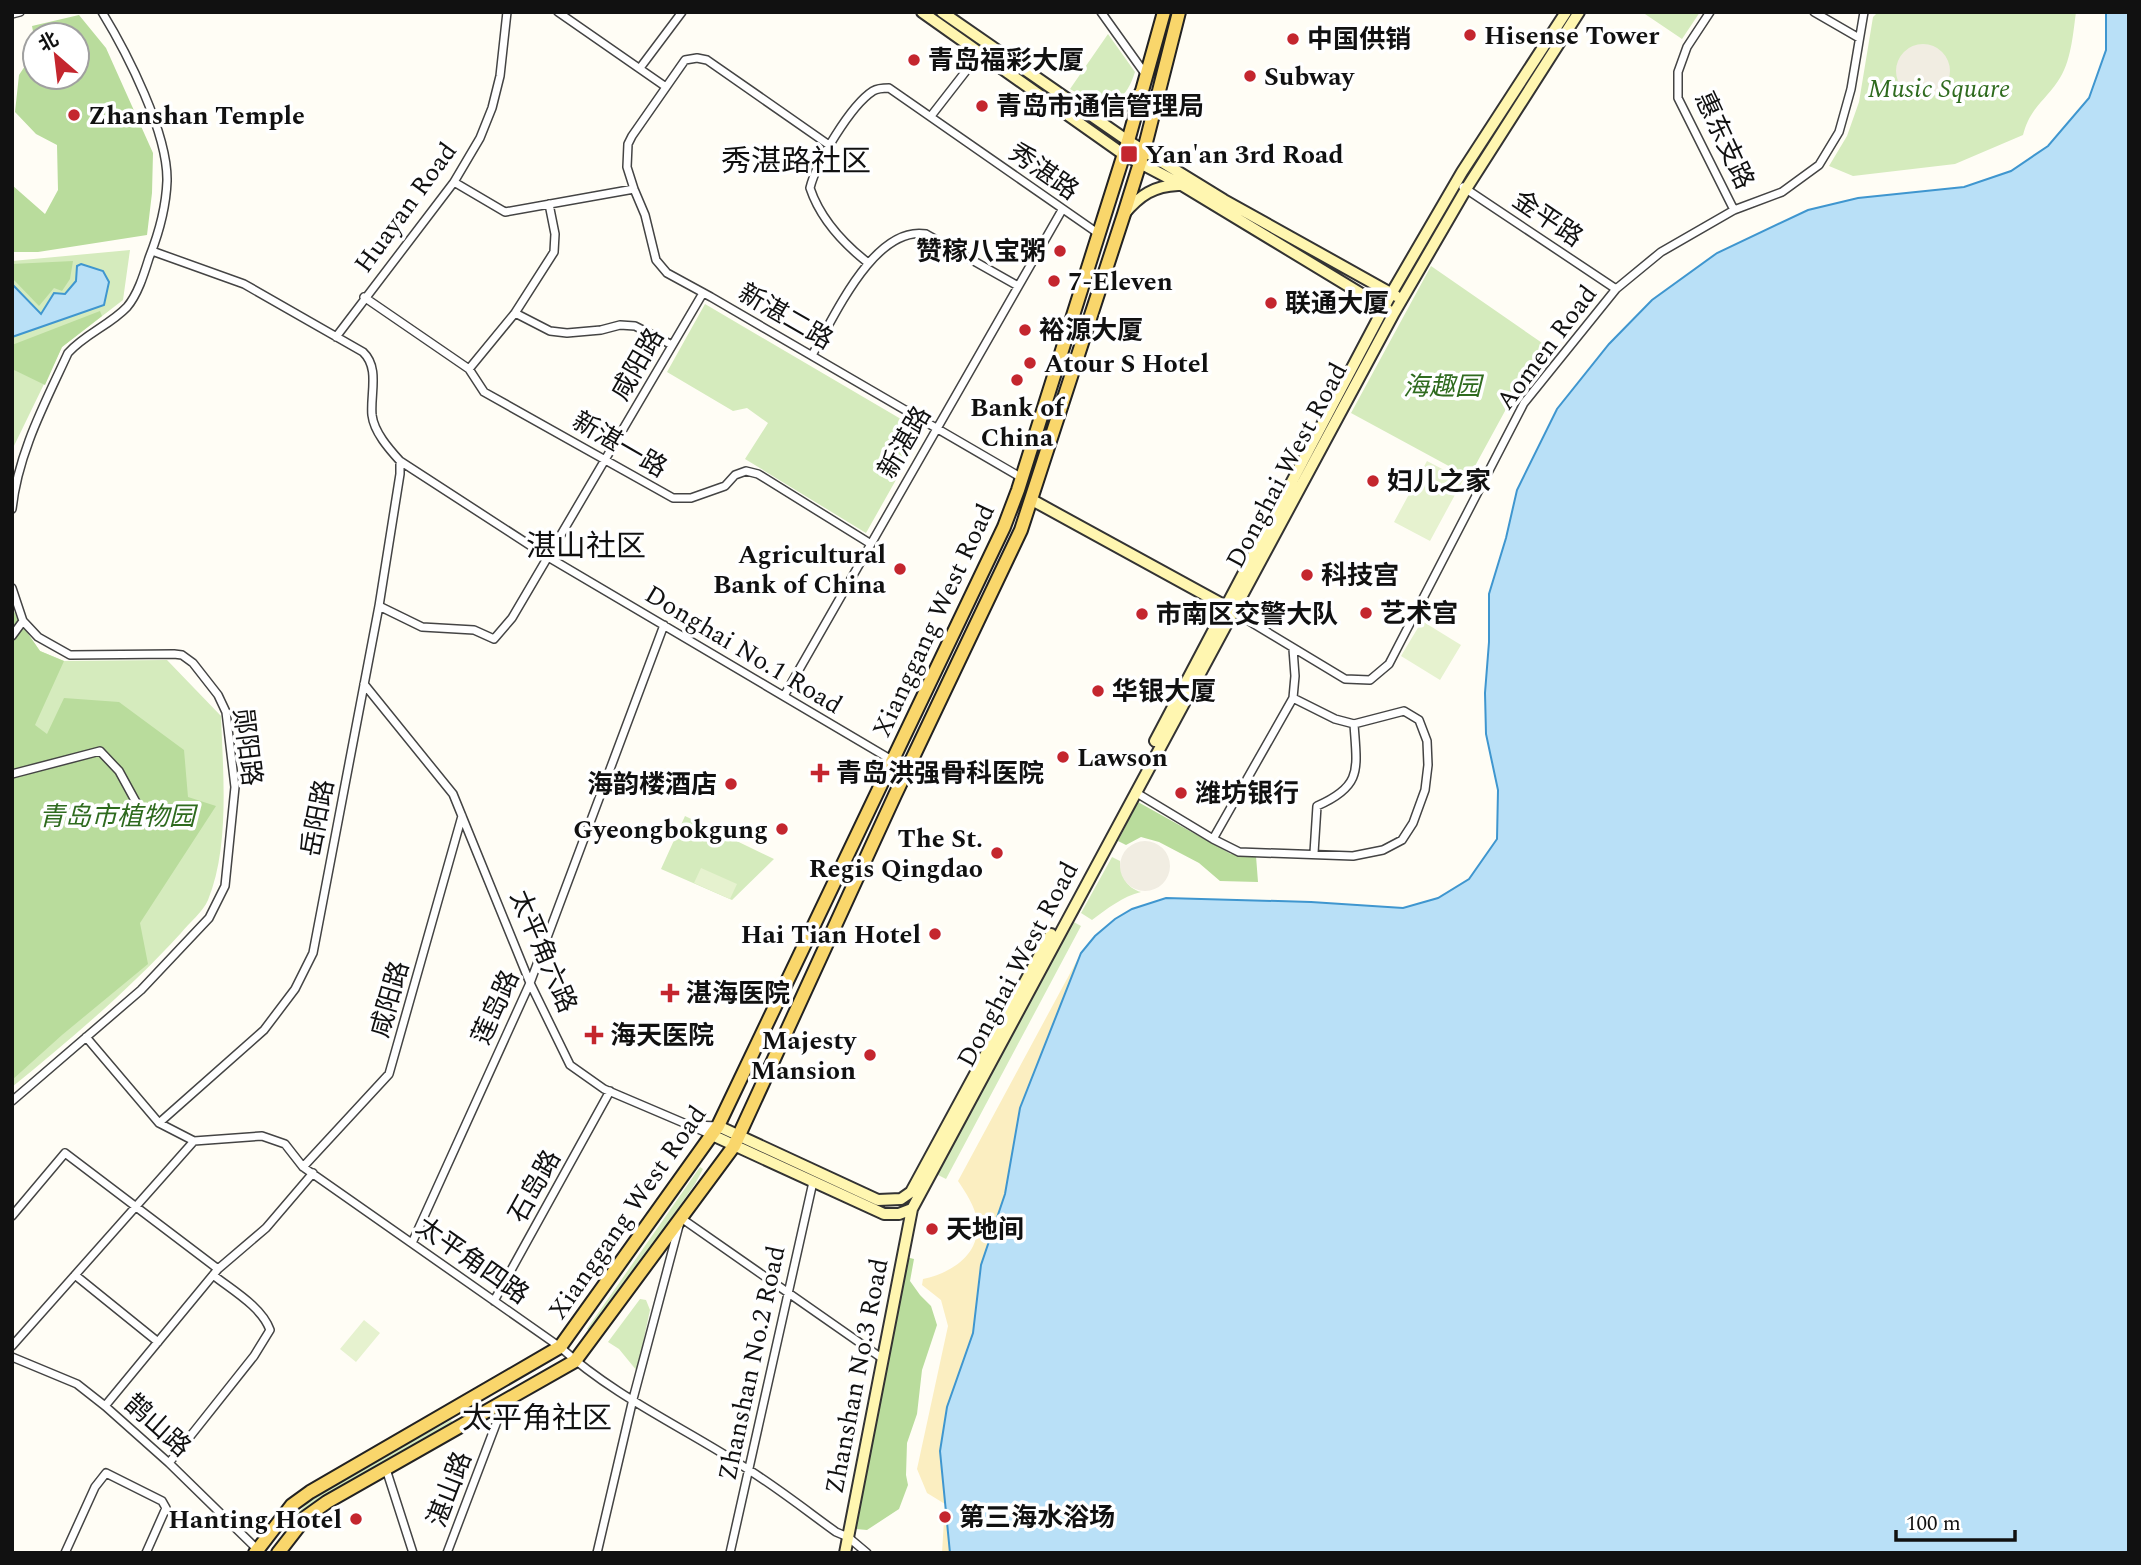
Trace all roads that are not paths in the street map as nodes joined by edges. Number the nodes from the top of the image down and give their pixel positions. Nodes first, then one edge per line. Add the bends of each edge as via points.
1 (20, 12) edge
2 (102, 12) edge
3 (507, 12) edge
4 (558, 12) edge
5 (682, 12) edge
6 (922, 12) edge
7 (942, 12) edge
8 (1101, 12) edge
9 (1164, 12) edge
10 (1179, 12) edge
11 (1566, 12) edge
12 (1579, 12) edge
13 (1710, 12) edge
14 (1814, 12) edge
15 (1864, 12) edge
16 (12, 14) edge
17 (1858, 38) junction
18 (979, 53) junction
19 (640, 68) junction
20 (1146, 75) junction
21 (666, 87) junction
22 (1142, 91) junction
23 (1088, 113) junction
24 (931, 116) junction
25 (1128, 141) junction
26 (829, 145) junction
27 (1144, 150) junction
28 (1123, 154) junction
29 (1139, 164) junction
30 (454, 182) junction
31 (1180, 184) junction
32 (1461, 186) junction
33 (634, 190) junction
34 (549, 204) junction
35 (1062, 210) junction
36 (1734, 210) junction
37 (1125, 214) junction
38 (1099, 234) junction
39 (152, 251) junction
40 (867, 262) junction
41 (1018, 286) junction
42 (1616, 289) junction
43 (703, 293) junction
44 (1391, 293) junction
45 (365, 297) junction
46 (1402, 300) junction
47 (1389, 310) junction
48 (515, 313) junction
49 (335, 337) junction
50 (672, 345) junction
51 (812, 355) junction
52 (469, 369) junction
53 (937, 428) junction
54 (606, 459) junction
55 (400, 461) junction
56 (1022, 478) junction
57 (1032, 500) junction
58 (12, 509) edge
59 (871, 544) junction
60 (548, 556) junction
61 (12, 588) edge
62 (379, 606) junction
63 (1230, 609) junction
64 (23, 621) junction
65 (664, 625) junction
66 (12, 636) edge
67 (1293, 649) junction
68 (364, 684) junction
69 (784, 696) junction
70 (1293, 698) junction
71 (1354, 724) junction
72 (892, 761) junction
73 (907, 768) junction
74 (12, 774) edge
75 (1135, 792) junction
76 (137, 804) dead end
77 (462, 814) junction
78 (1213, 839) junction
79 (1314, 853) junction
80 (530, 983) junction
81 (86, 1037) junction
82 (610, 1091) junction
83 (12, 1101) edge
84 (159, 1123) junction
85 (715, 1130) junction
86 (194, 1141) junction
87 (737, 1142) junction
88 (303, 1167) junction
89 (313, 1173) junction
90 (813, 1182) junction
91 (136, 1206) junction
92 (912, 1209) junction
93 (12, 1216) edge
94 (681, 1218) junction
95 (412, 1243) junction
96 (216, 1272) junction
97 (75, 1275) junction
98 (787, 1293) junction
99 (494, 1301) junction
100 (158, 1342) junction
101 (12, 1346) edge
102 (561, 1347) junction
103 (12, 1357) edge
104 (883, 1359) junction
105 (575, 1361) junction
106 (633, 1399) junction
107 (505, 1401) junction
108 (105, 1405) junction
109 (169, 1463) junction
110 (386, 1469) junction
111 (749, 1470) junction
112 (848, 1537) junction
113 (258, 1552) edge
114 (65, 1553) edge
115 (146, 1553) edge
116 (278, 1553) edge
117 (413, 1553) edge
118 (447, 1553) edge
119 (597, 1553) edge
120 (730, 1553) edge
121 (845, 1553) edge
122 (867, 1553) edge

1 - 16 street
2 - 39 street via 161,137 167,178 164,211
3 - 30 street, Huayan Road via 492,108
4 - 19 street
5 - 19 street
6 - 18 main road
7 - 23 main road
8 - 20 street
9 - 20 main road, Xianggang West Road
10 - 27 main road, Xianggang West Road
11 - 32 main road, Donghai West Road
12 - 32 main road, Donghai West Road
13 - 36 street, 惠东支路 via 1686,47 1678,72 1678,97
14 - 17 street
15 - 17 street, Aomen Road
17 - 36 street, Aomen Road via 1839,132 1819,165 1782,192
18 - 24 street
18 - 28 main road
19 - 21 street
20 - 22 main road, Xianggang West Road
21 - 26 street, 新湛二路 via 685,60 707,60
21 - 33 street, 新湛二路 via 628,144 627,167
22 - 23 main road via 1128,106
22 - 25 main road, Xianggang West Road
23 - 25 main road
24 - 26 street, 秀湛路 via 889,88 875,88
24 - 35 street, 秀湛路
25 - 27 main road
25 - 28 main road, Xianggang West Road
26 - 40 street via 810,188 834,229
27 - 29 main road, Xianggang West Road
27 - 44 main road
28 - 29 main road
28 - 38 main road, Xianggang West Road
29 - 31 main road
29 - 37 main road, Xianggang West Road
30 - 34 street via 505,212
30 - 45 street, Huayan Road
31 - 37 main road via 1149,191
31 - 47 main road
32 - 42 street, 金平路
32 - 44 main road, Donghai West Road
32 - 46 main road, Donghai West Road
33 - 34 street
33 - 43 street, 新湛二路 via 656,260 667,274
34 - 48 street via 554,251
35 - 38 street, 秀湛路
35 - 41 street, 新湛路
36 - 42 street, Aomen Road via 1661,253
37 - 57 main road, Xianggang West Road
38 - 56 main road, Xianggang West Road
39 - 49 street, Donghai No.1 Road via 244,284
39 - 58 street via 128,306 68,353 33,431 15,482
40 - 41 street via 900,237 915,232 939,240
40 - 51 street
41 - 53 street, 新湛路
42 - 67 street, Aomen Road via 1524,403 1389,664 1370,680 1345,679
43 - 50 street, 咸阳路
43 - 51 street, 新湛二路
44 - 46 main road
44 - 47 main road, Donghai West Road
45 - 49 street, Huayan Road
45 - 52 street, 新湛一路
46 - 47 main road, Donghai West Road
47 - 63 main road, Donghai West Road
48 - 50 street via 559,332 635,326
48 - 52 street
49 - 55 street, Donghai No.1 Road via 368,357 373,370 372,417
50 - 54 street, 咸阳路
51 - 53 street, 新湛二路
52 - 54 street, 新湛一路 via 484,392
53 - 56 street, 新湛二路
53 - 59 street, 新湛路
54 - 59 street, 新湛一路 via 673,498 691,498 725,486 746,471 758,474
54 - 60 street, 咸阳路
55 - 60 street, Donghai No.1 Road
55 - 62 street, 岳阳路
56 - 72 main road, Xianggang West Road via 1004,527
57 - 63 main road
57 - 73 main road, Xianggang West Road
59 - 69 street, 新湛路
60 - 62 street, 咸阳路 via 512,618 494,639 474,630 422,627
60 - 65 street, Donghai No.1 Road
61 - 64 street
62 - 68 street, 岳阳路
63 - 67 street, Aomen Road
63 - 75 main road, Donghai West Road
63 - 87 main road, Donghai West Road via 911,1192 901,1199 878,1200
64 - 66 street
64 - 81 street, 郧阳路 via 37,637 70,655 182,655 218,695 228,721 235,787 225,886 209,918 141,990
65 - 69 street, Donghai No.1 Road
65 - 80 street, 莲岛路
67 - 70 street
68 - 77 street, 太平角六路 via 453,794
68 - 84 street, 岳阳路 via 313,953 295,989 264,1030
69 - 72 street, Donghai No.1 Road
70 - 71 street
70 - 78 street
71 - 79 street via 1354,777 1349,787 1317,806
71 - 79 street via 1404,711 1419,720 1427,741 1425,790 1402,839 1383,850 1353,856
72 - 73 street, Donghai No.1 Road
72 - 85 main road, Xianggang West Road
73 - 87 main road, Xianggang West Road
74 - 76 street via 100,751 119,771
75 - 78 street
75 - 92 main road, Donghai West Road
77 - 80 street, 太平角六路
77 - 88 street, 咸阳路 via 389,1074
78 - 79 street via 1239,852
80 - 82 street, 太平角六路 via 570,1065
80 - 95 street, 莲岛路
81 - 83 street, 郧阳路
81 - 84 street
82 - 85 street, 太平角六路 via 688,1125
82 - 99 street, 石岛路
84 - 86 street
85 - 87 main road
85 - 102 main road, Xianggang West Road
86 - 88 street, 太平角四路 via 262,1136 285,1144
86 - 91 street
87 - 90 main road
87 - 94 main road, Xianggang West Road
88 - 89 street, 太平角四路
89 - 95 street, 太平角四路
89 - 96 street via 266,1228
90 - 92 main road via 884,1213
90 - 98 street, Zhanshan No.2 Road
91 - 93 street via 65,1153
91 - 96 street
91 - 97 street
92 - 104 main road, Zhanshan No.3 Road
94 - 98 street
94 - 105 main road, Xianggang West Road
94 - 106 street
95 - 99 street, 太平角四路
96 - 100 street
96 - 109 street via 268,1322 270,1330
97 - 100 street
97 - 101 street
98 - 104 street
98 - 111 street, Zhanshan No.2 Road
99 - 102 street, 太平角四路
100 - 108 street
102 - 105 street, 太平角四路
102 - 113 main road, Xianggang West Road via 310,1492 292,1505
103 - 108 street, 鹊山路 via 78,1384
104 - 112 main road, Zhanshan No.3 Road
105 - 106 street, 太平角四路
105 - 107 main road, Xianggang West Road
106 - 111 street, 太平角四路
106 - 119 street
107 - 110 main road, Xianggang West Road
107 - 118 street, 湛山路
108 - 109 street, 鹊山路
109 - 113 street, 鹊山路
110 - 116 main road, Xianggang West Road via 306,1517
110 - 117 street
111 - 112 street, 太平角四路
111 - 120 street, Zhanshan No.2 Road
112 - 121 main road, Zhanshan No.3 Road
112 - 122 street, 太平角四路
114 - 115 street via 106,1473 163,1501 166,1508

